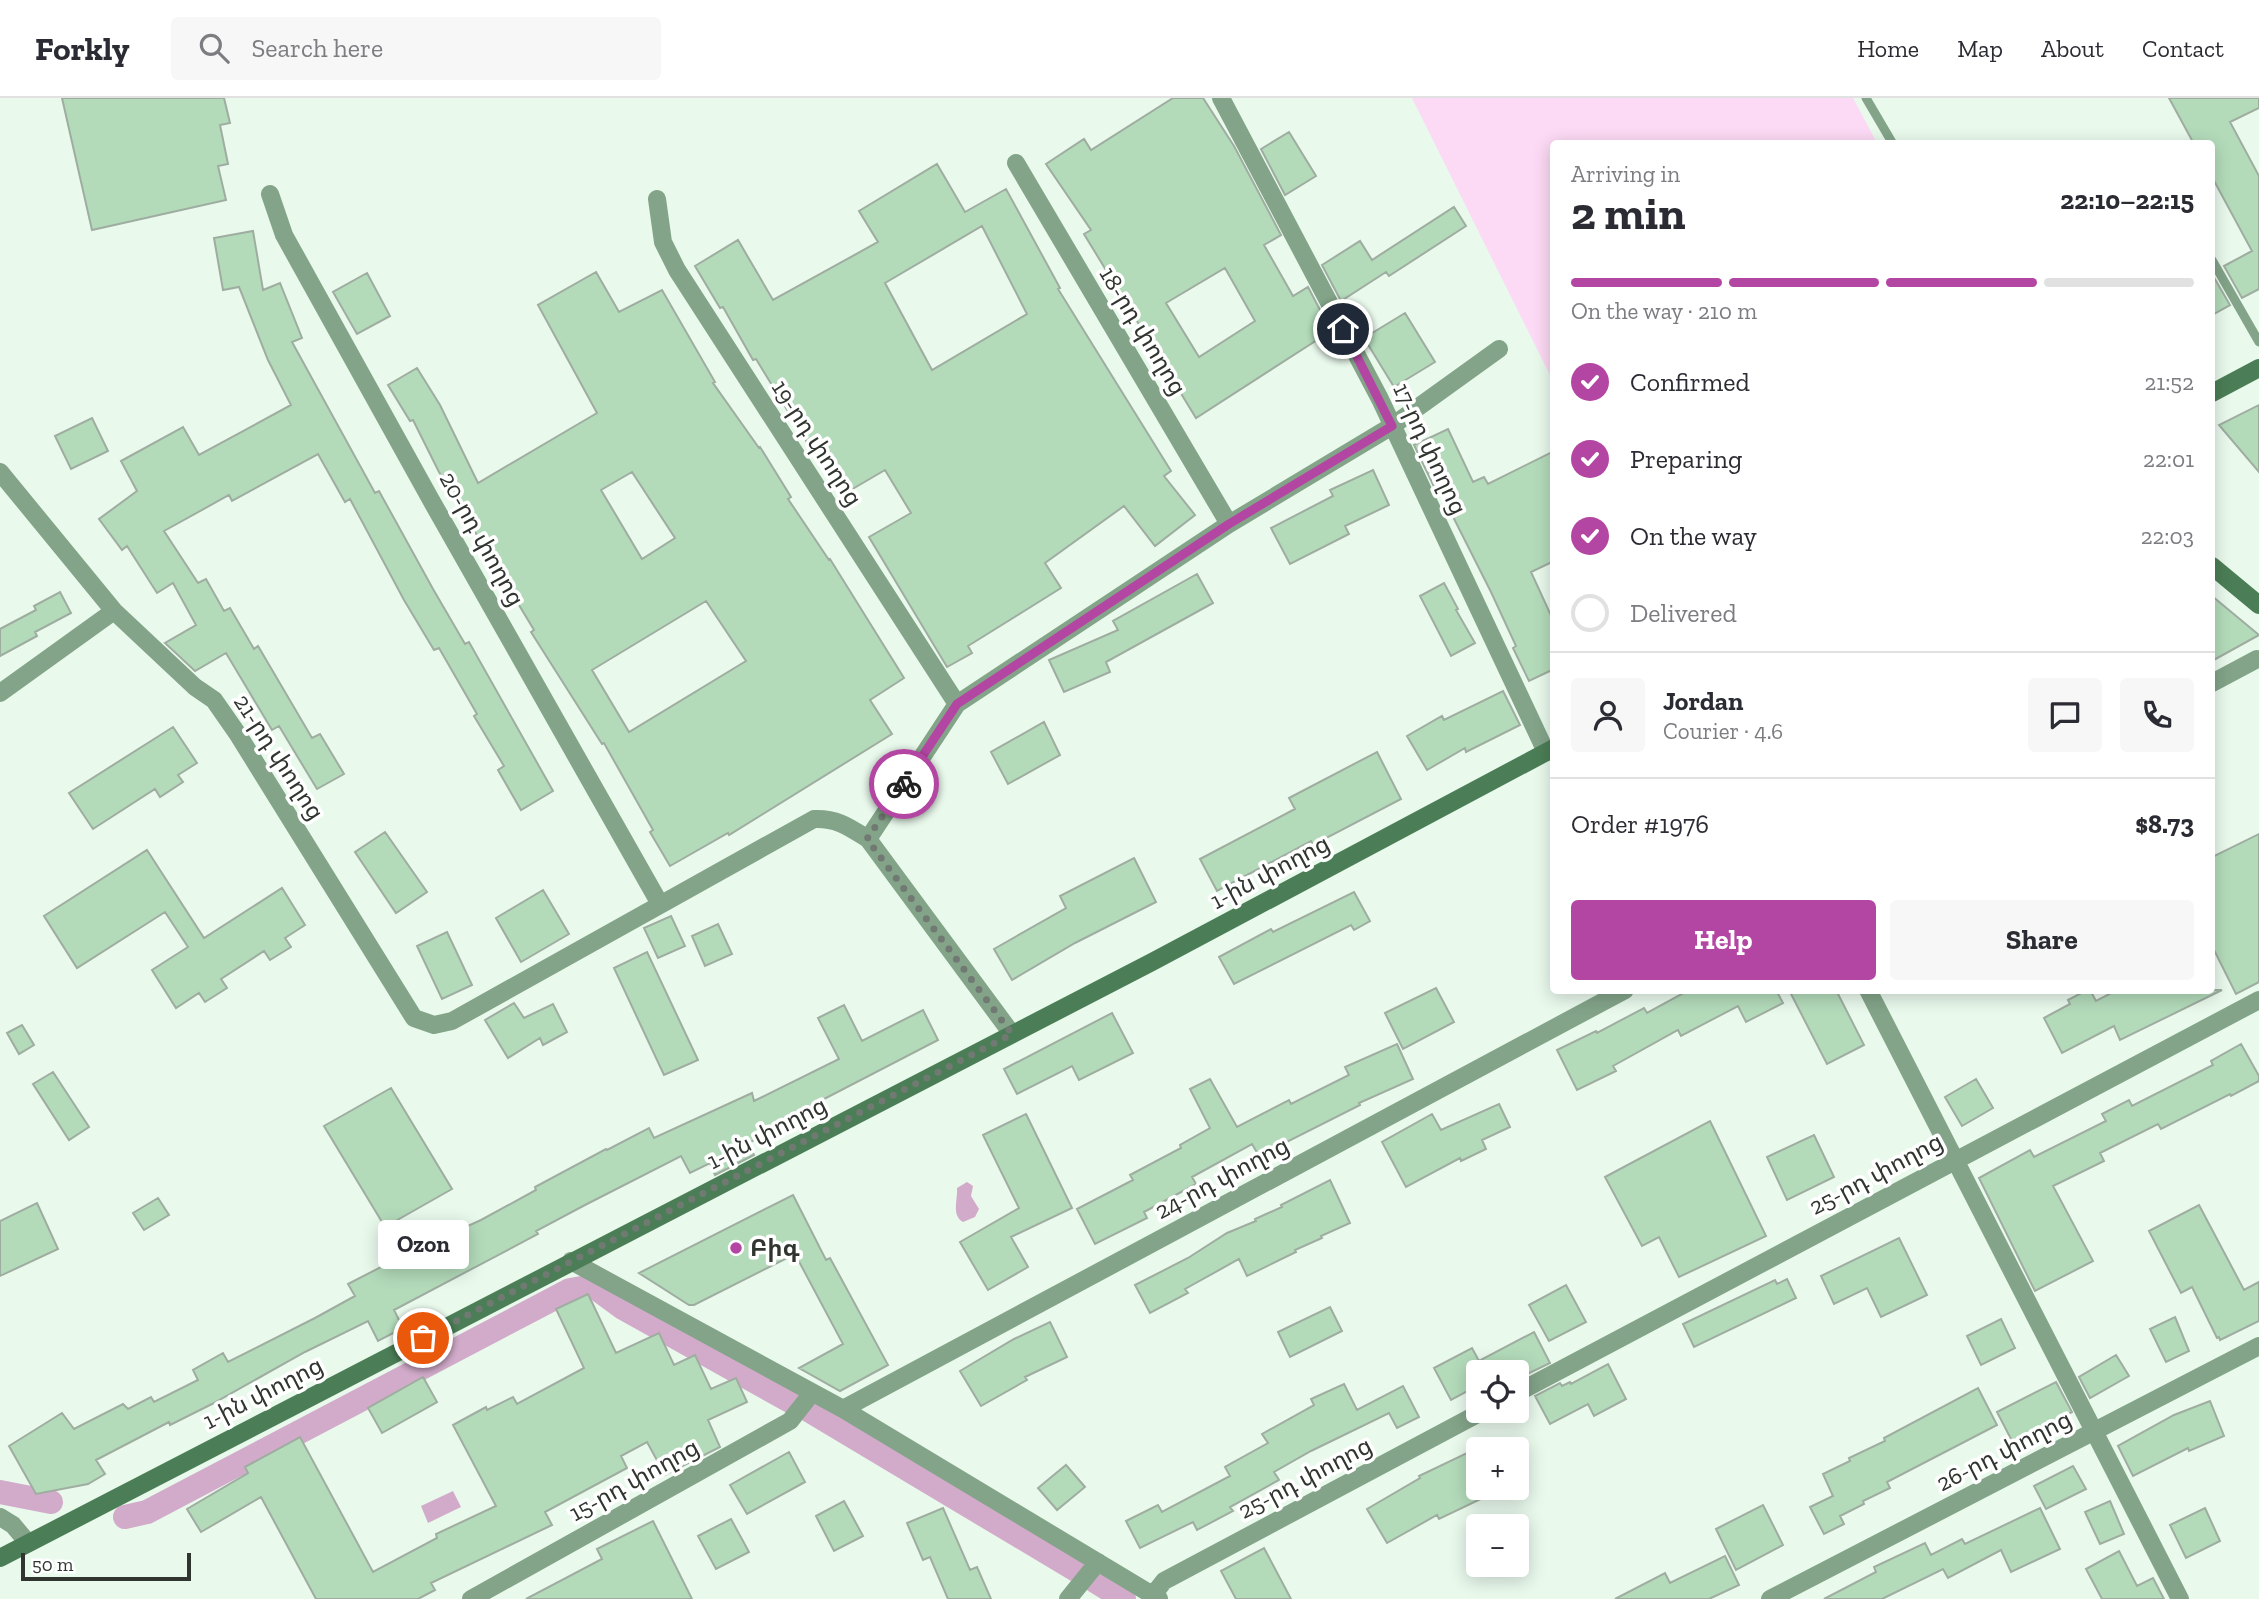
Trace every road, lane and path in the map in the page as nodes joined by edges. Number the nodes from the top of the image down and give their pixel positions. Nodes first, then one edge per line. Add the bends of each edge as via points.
1 (1220, 98) edge
2 (1866, 98) edge
3 (1892, 140) edge
4 (1016, 163) dead end
5 (270, 194) dead end
6 (657, 199) dead end
7 (2215, 265) edge
8 (2259, 342) edge
9 (1499, 349) dead end
10 (2259, 368) edge
11 (2215, 391) edge
12 (1392, 426) junction
13 (0, 472) edge
14 (1229, 524) junction
15 (2215, 568) edge
16 (2259, 605) edge
17 (114, 611) junction
18 (2257, 659) dead end
19 (2215, 681) edge
20 (0, 693) edge
21 (957, 704) junction
22 (1550, 750) edge
23 (867, 839) junction
24 (660, 904) junction
25 (1618, 994) edge
26 (1870, 994) edge
27 (2259, 1000) edge
28 (1012, 1034) junction
29 (1954, 1160) junction
30 (571, 1261) junction
31 (2259, 1346) edge
32 (1529, 1387) edge
33 (812, 1392) junction
34 (843, 1409) junction
35 (1466, 1420) edge
36 (2095, 1432) junction
37 (0, 1517) edge
38 (28, 1543) junction
39 (0, 1558) edge
40 (1098, 1562) junction
41 (1156, 1597) edge
42 (471, 1599) edge
43 (1068, 1599) edge
44 (1770, 1599) edge
45 (2180, 1599) edge

1 - 12 street, 17-րդ փողոց
2 - 3 lane
4 - 14 street, 18-րդ փողոց
5 - 24 street, 20-րդ փողոց via 284,235
6 - 21 street, 19-րդ փողոց via 663,242 677,270
7 - 8 lane
9 - 12 street
10 - 11 main road
12 - 14 street
12 - 22 street, 17-րդ փողոց
13 - 17 street, 21-րդ փողոց
14 - 21 street
15 - 16 main road
17 - 20 street
17 - 24 street, 21-րդ փողոց via 214,700 414,1018 434,1025 452,1021
18 - 19 street
21 - 23 street
22 - 28 main road, 1-ին փողոց
23 - 24 street via 845,823 814,819
23 - 28 street
25 - 34 street, 24-րդ փողոց
26 - 29 street
27 - 29 street, 25-րդ փողոց
28 - 30 main road, 1-ին փողոց
29 - 32 street, 25-րդ փողոց
29 - 36 street
30 - 33 street
30 - 38 main road, 1-ին փողոց
31 - 36 street, 26-րդ փողոց
33 - 34 street
33 - 42 street, 15-րդ փողոց via 790,1421
34 - 40 street
35 - 41 street, 25-րդ փողոց via 1164,1581
36 - 44 street, 26-րդ փողոց
36 - 45 street
37 - 38 street
38 - 39 main road, 1-ին փողոց
40 - 41 street
40 - 43 street

